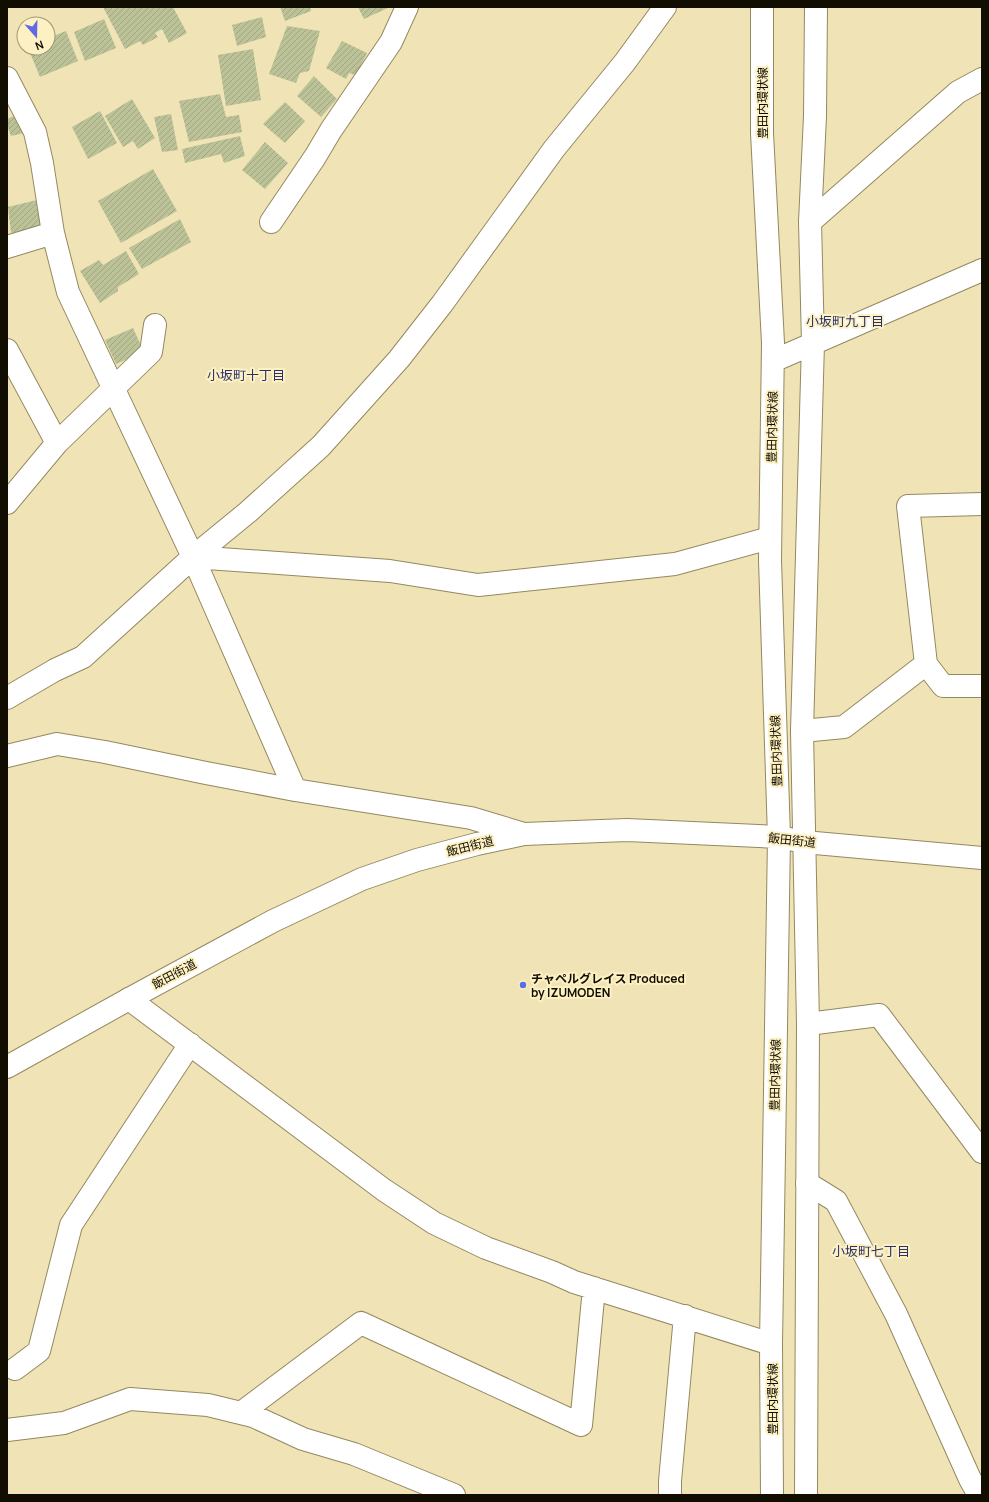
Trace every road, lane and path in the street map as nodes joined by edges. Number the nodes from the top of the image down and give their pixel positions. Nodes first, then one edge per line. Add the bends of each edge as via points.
1 (407, 7) edge
2 (665, 7) edge
3 (762, 7) edge
4 (816, 7) edge
5 (7, 78) edge
6 (982, 79) edge
7 (270, 222) dead end
8 (810, 222) junction
9 (53, 233) junction
10 (7, 247) edge
11 (982, 270) edge
12 (155, 325) dead end
13 (813, 344) junction
14 (7, 350) edge
15 (773, 361) junction
16 (113, 388) junction
17 (57, 443) junction
18 (7, 503) edge
19 (982, 504) edge
20 (770, 538) junction
21 (193, 557) junction
22 (926, 664) junction
23 (982, 686) edge
24 (7, 698) edge
25 (802, 731) junction
26 (7, 756) edge
27 (295, 790) junction
28 (524, 834) junction
29 (779, 837) junction
30 (804, 842) junction
31 (982, 858) edge
32 (129, 999) junction
33 (808, 1024) junction
34 (190, 1044) junction
35 (7, 1067) edge
36 (982, 1152) edge
37 (807, 1183) junction
38 (594, 1288) junction
39 (685, 1316) junction
40 (772, 1344) junction
41 (15, 1369) dead end
42 (241, 1413) junction
43 (7, 1430) edge
44 (454, 1495) edge
45 (670, 1495) edge
46 (772, 1495) edge
47 (806, 1495) edge
48 (979, 1495) edge

1 - 7 street via 391,42
2 - 21 street via 625,62 554,149 399,359 321,446 248,512
3 - 15 street, 豊田内環状線 via 762,133
4 - 8 street via 815,116
5 - 9 street via 35,132
6 - 8 street via 958,92
8 - 13 street
9 - 10 street
9 - 16 street via 68,292
11 - 13 street
12 - 16 street via 151,352
13 - 15 street
13 - 25 street
14 - 17 street
15 - 20 street, 豊田内環状線
16 - 17 street
16 - 21 street
17 - 18 street
19 - 22 street via 908,506
20 - 21 street via 675,564 478,585 390,571
20 - 29 street, 豊田内環状線
21 - 24 street via 83,657
21 - 27 street
22 - 23 street via 943,686
22 - 25 street via 844,727
25 - 30 street
26 - 27 street via 57,744
27 - 28 street via 471,818
28 - 29 street, 飯田街道 via 627,830
28 - 32 street, 飯田街道 via 416,860 362,878 273,921
29 - 30 street, 飯田街道
29 - 40 street, 豊田内環状線
30 - 31 street, 飯田街道
30 - 33 street
32 - 34 street
32 - 35 street, 飯田街道
33 - 36 street via 879,1015
33 - 37 street
34 - 38 street via 434,1223 486,1248
34 - 41 street via 71,1225 39,1351
37 - 47 street
37 - 48 street via 836,1201 896,1314
38 - 39 street
38 - 42 street via 581,1425 361,1323
39 - 40 street
39 - 45 street
40 - 46 street, 豊田内環状線
42 - 43 street via 208,1405 130,1399 64,1423
42 - 44 street via 303,1439 354,1454

